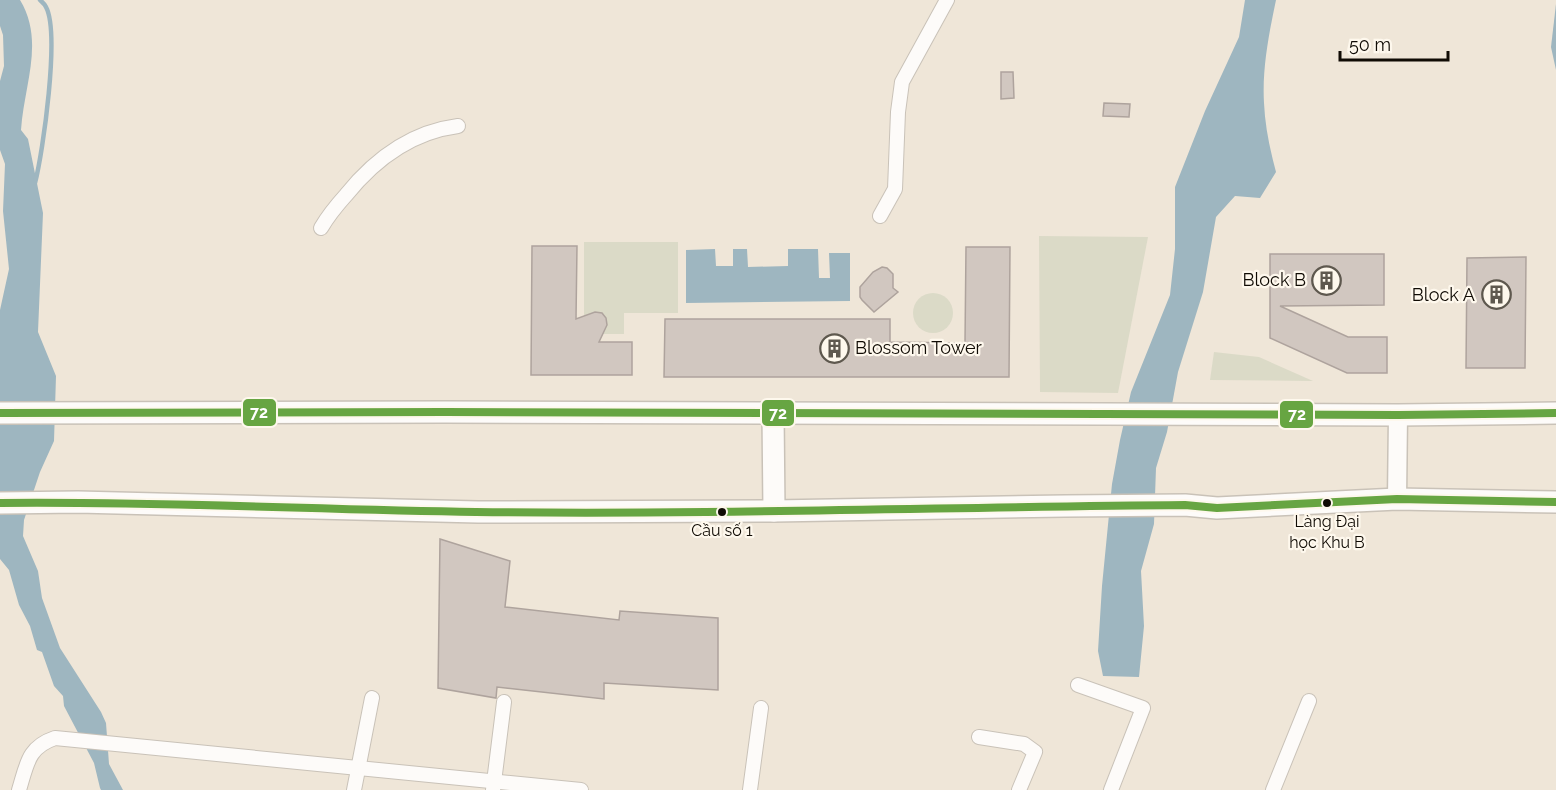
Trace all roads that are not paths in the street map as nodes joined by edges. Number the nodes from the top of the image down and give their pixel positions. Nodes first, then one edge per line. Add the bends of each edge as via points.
1 (947, 0) edge
2 (458, 126) dead end
3 (880, 216) dead end
4 (321, 228) dead end
5 (0, 413) edge
6 (773, 413) junction
7 (1556, 413) edge
8 (1398, 415) junction
9 (1397, 499) junction
10 (1556, 502) edge
11 (0, 503) edge
12 (774, 511) junction
13 (1078, 685) dead end
14 (372, 698) dead end
15 (1309, 701) dead end
16 (504, 702) dead end
17 (761, 708) dead end
18 (979, 737) dead end
19 (358, 768) junction
20 (494, 785) edge
21 (19, 790) edge
22 (354, 790) edge
23 (581, 790) edge
24 (750, 790) edge
25 (1019, 790) edge
26 (1111, 790) edge
27 (1273, 790) edge

1 - 3 street via 902,82 895,189
2 - 4 street via 441,128 412,140 380,159
5 - 6 main road
6 - 8 main road
6 - 12 main road
7 - 8 main road
8 - 9 main road
9 - 10 main road
9 - 12 main road via 1216,508 1185,505
11 - 12 main road via 478,512
13 - 26 street via 1143,708
14 - 19 street
15 - 27 street
16 - 20 street
17 - 24 street
18 - 25 street via 1024,744 1035,752
19 - 20 street
19 - 21 street via 56,738 42,743 31,754
19 - 22 street
20 - 23 street

